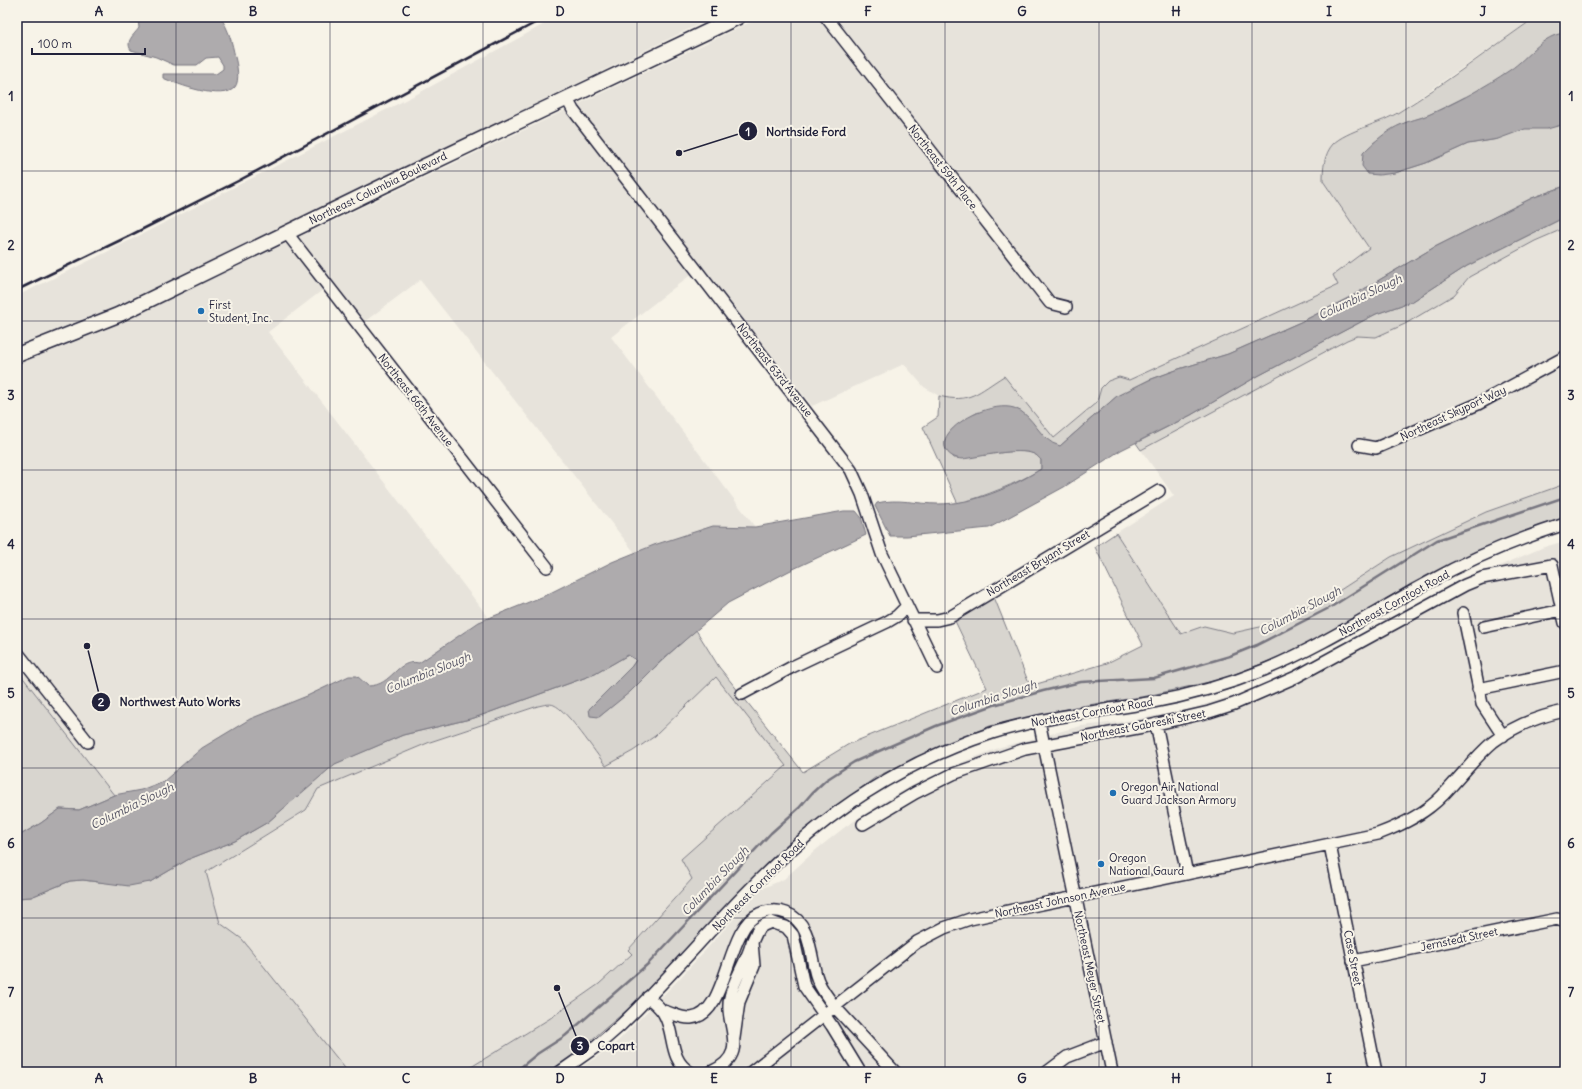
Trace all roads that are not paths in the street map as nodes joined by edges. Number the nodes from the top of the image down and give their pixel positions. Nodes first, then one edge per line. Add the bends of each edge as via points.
1 (826, 17) edge
2 (731, 18) edge
3 (567, 99) junction
4 (286, 232) junction
5 (1066, 307) dead end
6 (17, 355) edge
7 (1565, 357) edge
8 (1359, 445) dead end
9 (1159, 491) dead end
10 (1565, 524) edge
11 (547, 567) dead end
12 (907, 606) junction
13 (1562, 610) junction
14 (1462, 613) dead end
15 (913, 620) junction
16 (1565, 624) edge
17 (1484, 627) dead end
18 (17, 652) edge
19 (937, 668) dead end
20 (1565, 671) edge
21 (1478, 689) junction
22 (742, 694) dead end
23 (1565, 711) edge
24 (1039, 721) junction
25 (1156, 724) junction
26 (1502, 736) junction
27 (88, 742) dead end
28 (1044, 744) junction
29 (863, 824) dead end
30 (1330, 845) junction
31 (1187, 874) junction
32 (1076, 897) junction
33 (1565, 922) edge
34 (1353, 961) junction
35 (648, 997) junction
36 (834, 1006) junction
37 (663, 1011) junction
38 (824, 1014) junction
39 (1106, 1042) junction
40 (560, 1072) edge
41 (690, 1072) edge
42 (711, 1072) edge
43 (751, 1072) edge
44 (860, 1072) edge
45 (895, 1072) edge
46 (1047, 1072) edge
47 (1112, 1072) edge
48 (1376, 1072) edge

1 - 5 street, Northeast 59th Place via 1050,303
2 - 3 main road, Northeast Columbia Boulevard
3 - 4 main road, Northeast Columbia Boulevard
3 - 12 street, Northeast 63rd Avenue via 851,470 860,487 882,554
4 - 6 main road, Northeast Columbia Boulevard via 111,318
4 - 11 street, Northeast 66th Avenue
7 - 8 street, Northeast Skyport Way via 1478,404 1376,448
9 - 15 street, Northeast Bryant Street via 950,617
10 - 24 street, Northeast Cornfoot Road via 1523,539 1441,575 1320,644 1255,673 1211,688 1169,698
12 - 15 street, Northeast 63rd Avenue
12 - 22 street via 887,622
13 - 16 street
13 - 17 street
13 - 25 street, Northeast Gabreski Street via 1552,565 1482,578 1296,677 1234,704
14 - 21 street
15 - 19 street, Northeast 63rd Avenue
18 - 27 street
20 - 21 street
21 - 26 street via 1484,710
23 - 26 street, Northeast Johnson Avenue via 1533,720
24 - 28 street, Northeast Meyer Street
24 - 35 street, Northeast Cornfoot Road via 982,736 936,755 842,809 782,857
25 - 28 street, Northeast Gabreski Street
25 - 31 street
26 - 30 street, Northeast Johnson Avenue via 1476,759 1442,796 1414,818 1378,834
28 - 29 street, Northeast Gabreski Street via 1025,748 953,774
28 - 32 street, Northeast Meyer Street
30 - 31 street, Northeast Johnson Avenue
30 - 34 street, Case Street
31 - 32 street, Northeast Johnson Avenue
32 - 36 street, Northeast Johnson Avenue via 970,919 944,928 917,942
32 - 39 street, Northeast Meyer Street
33 - 34 street, Jernstedt Street via 1557,919
34 - 48 street, Case Street
35 - 37 street
35 - 40 street, Northeast Cornfoot Road via 610,1035
36 - 37 street via 816,975 804,928 793,917 780,911 759,914 749,920 710,1009 693,1018 683,1018
36 - 38 street, Northeast Johnson Avenue
36 - 45 street
37 - 41 street via 670,1026 676,1060 682,1068
38 - 42 street via 804,986 793,935 786,927 771,922 764,925 758,929 730,997 734,1038 732,1052 726,1063
38 - 43 street, Northeast Johnson Avenue
38 - 44 street
39 - 46 street via 1067,1057
39 - 47 street, Northeast Meyer Street

